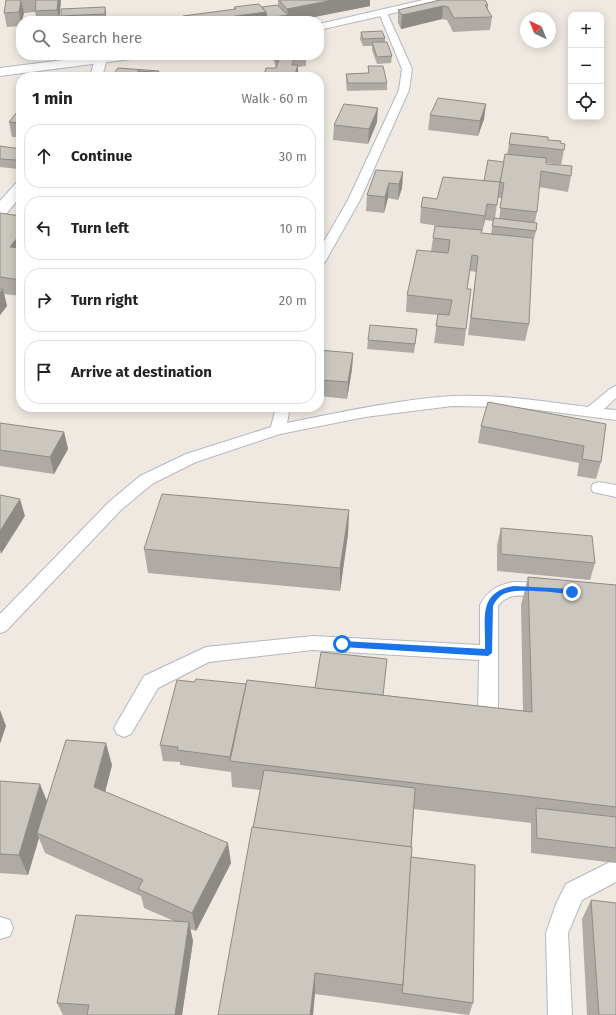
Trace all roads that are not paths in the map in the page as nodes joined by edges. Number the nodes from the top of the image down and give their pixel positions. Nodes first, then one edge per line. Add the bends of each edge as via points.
1 (438, 0) edge
2 (383, 13) junction
3 (324, 25) edge
4 (92, 60) edge
5 (100, 60) edge
6 (0, 72) edge
7 (97, 72) edge
8 (16, 192) edge
9 (0, 211) edge
10 (324, 252) edge
11 (616, 391) edge
12 (592, 411) junction
13 (282, 412) edge
14 (616, 415) edge
15 (278, 430) junction
16 (599, 488) dead end
17 (616, 491) edge
18 (561, 591) edge
19 (0, 626) edge
20 (488, 653) junction
21 (488, 719) edge
22 (124, 728) dead end
23 (616, 870) edge
24 (560, 1015) edge

1 - 2 street
2 - 3 street
2 - 10 lane via 407,69 404,90 354,200
4 - 6 street
5 - 7 street
8 - 9 street
11 - 12 lane
12 - 14 lane
12 - 15 lane via 515,402 452,401 365,412
13 - 15 lane
15 - 19 lane via 191,458 146,480 115,506
16 - 17 lane
18 - 20 lane via 514,589 503,591 493,598 489,606
20 - 21 lane
20 - 22 lane via 313,643 206,655 151,682
23 - 24 lane via 574,892 564,912 558,933

